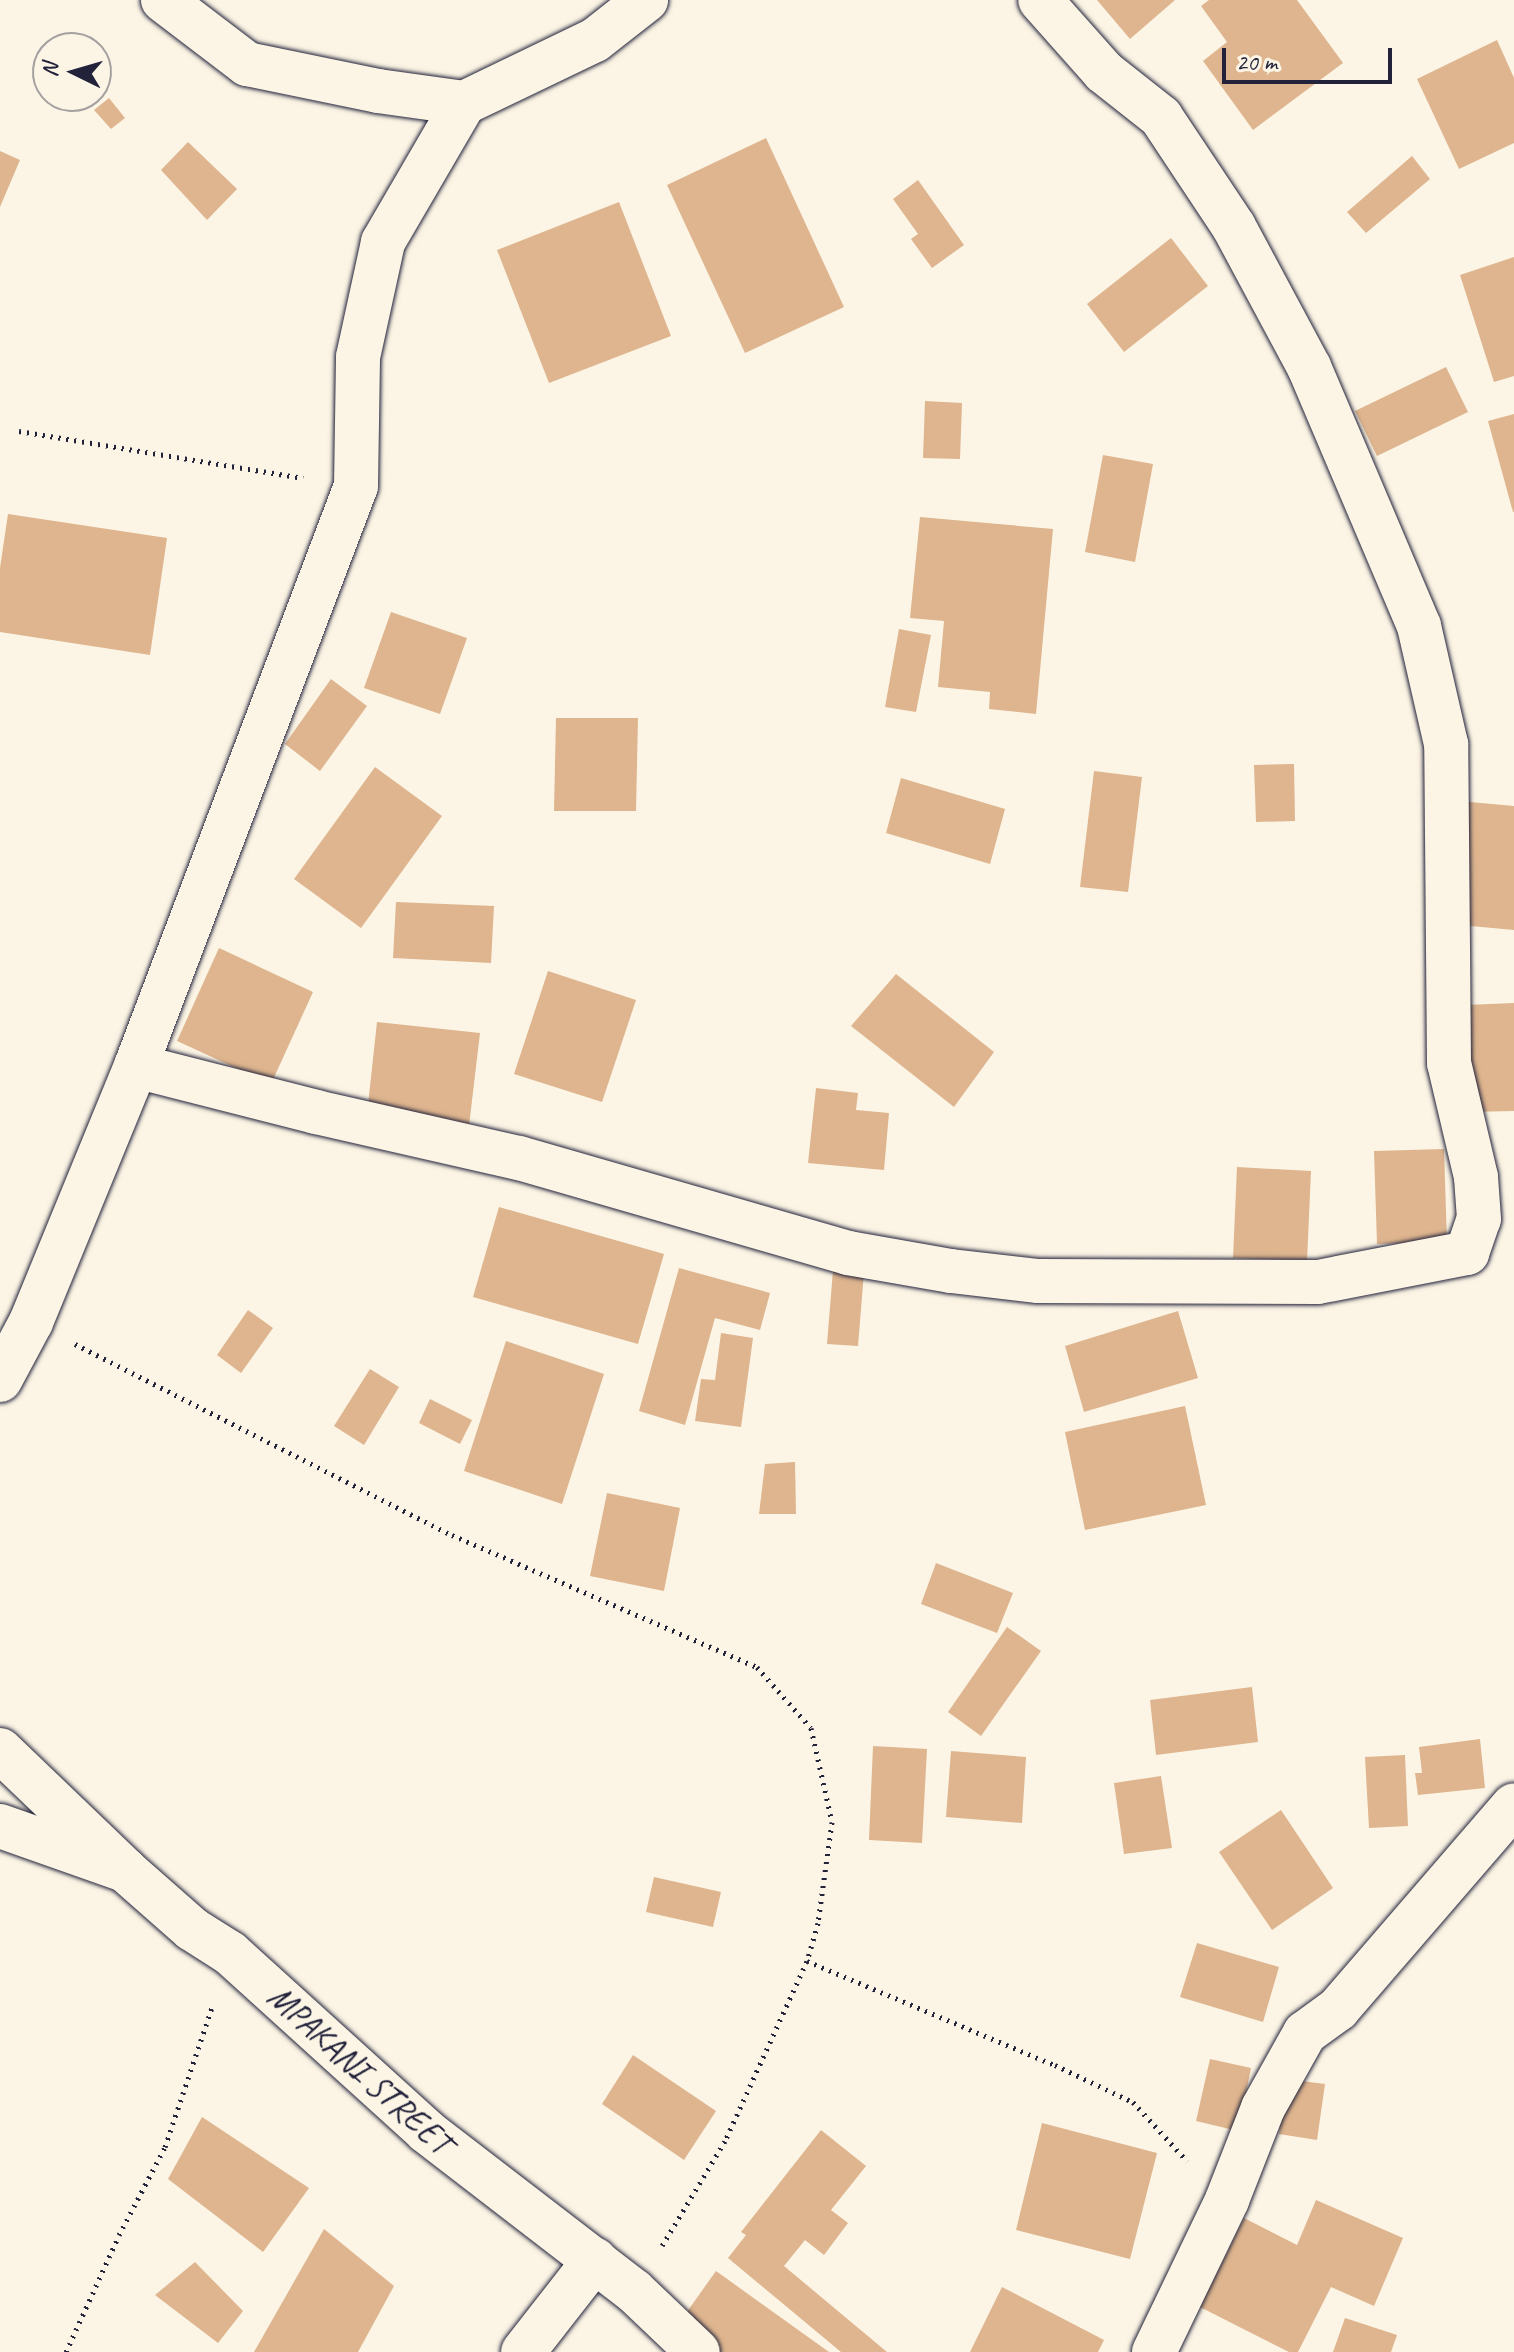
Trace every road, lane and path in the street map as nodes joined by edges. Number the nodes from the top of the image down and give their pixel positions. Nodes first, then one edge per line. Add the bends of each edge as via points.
1 (163, 0) edge
2 (646, 0) edge
3 (1040, 0) edge
4 (464, 103) junction
5 (19, 431) dead end
6 (356, 486) junction
7 (136, 1066) junction
8 (31, 1322) junction
9 (0, 1380) edge
10 (0, 1750) edge
11 (1514, 1805) edge
12 (0, 1826) edge
13 (125, 1870) junction
14 (230, 1953) junction
15 (807, 1961) junction
16 (1227, 2200) junction
17 (595, 2260) junction
18 (634, 2291) junction
19 (66, 2352) edge
20 (523, 2352) edge
21 (698, 2352) edge
22 (1154, 2352) edge

1 - 4 street via 247,64
2 - 4 street via 595,40
3 - 7 street via 1104,72 1161,117 1234,227 1309,367 1419,626 1446,744 1449,1063 1476,1177 1479,1219 1467,1253 1318,1282 1038,1281 951,1271 848,1253 519,1158
4 - 6 street via 383,242 358,357
5 - 6 path
6 - 7 street
7 - 8 street
8 - 9 street
8 - 15 path via 452,1535 757,1667 811,1728 832,1822 818,1923
10 - 13 street
11 - 16 street via 1338,2009 1305,2033 1263,2108
12 - 13 street, MPAKANI STREET
13 - 14 street, MPAKANI STREET via 192,1929
14 - 17 street, MPAKANI STREET via 426,2131
14 - 19 path via 165,2147
15 - 16 path via 1133,2102
15 - 18 path via 725,2141
16 - 22 street
17 - 18 street, MPAKANI STREET
17 - 20 street
18 - 21 street, MPAKANI STREET

